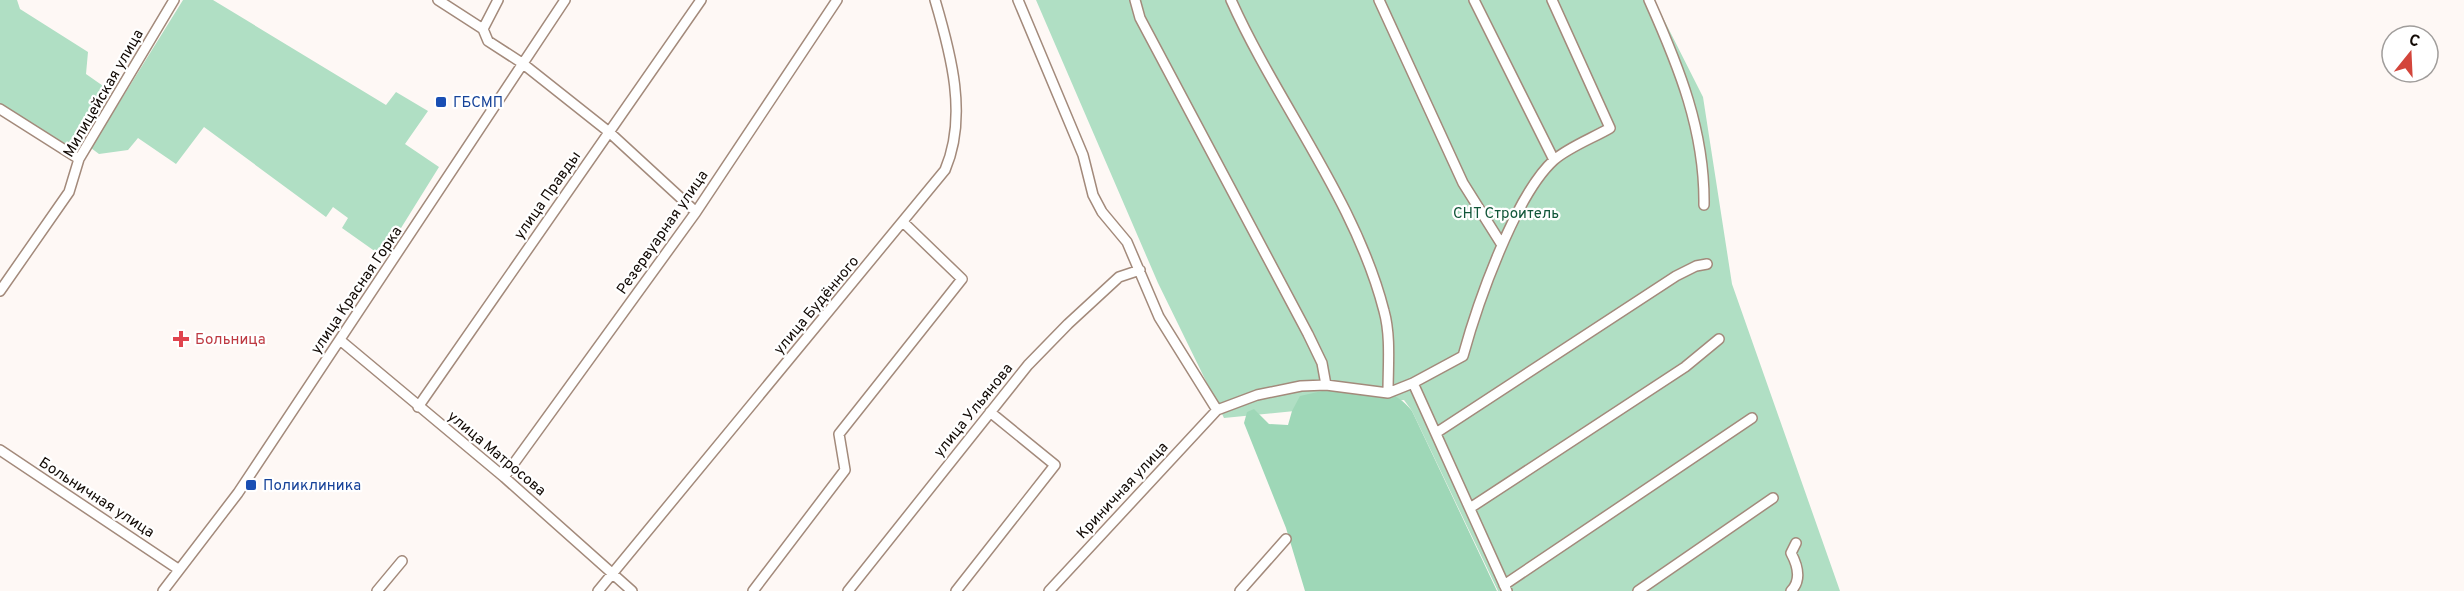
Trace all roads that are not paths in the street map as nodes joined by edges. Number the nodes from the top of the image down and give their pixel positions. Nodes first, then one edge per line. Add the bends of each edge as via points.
1 (174, 0) edge
2 (438, 0) edge
3 (498, 0) edge
4 (566, 0) edge
5 (701, 0) edge
6 (837, 0) edge
7 (935, 0) edge
8 (1018, 0) edge
9 (1135, 0) edge
10 (1231, 0) edge
11 (1379, 0) edge
12 (1474, 0) edge
13 (1552, 0) edge
14 (1649, 0) edge
15 (483, 29) junction
16 (522, 63) junction
17 (0, 109) edge
18 (609, 132) junction
19 (79, 159) junction
20 (1554, 160) junction
21 (1704, 205) dead end
22 (696, 212) junction
23 (904, 223) junction
24 (1502, 245) junction
25 (1707, 264) dead end
26 (1140, 270) junction
27 (0, 291) edge
28 (1719, 339) dead end
29 (340, 340) junction
30 (1413, 383) junction
31 (1326, 385) junction
32 (1388, 393) junction
33 (418, 406) junction
34 (1217, 410) junction
35 (990, 412) junction
36 (1752, 418) dead end
37 (1436, 433) junction
38 (0, 450) edge
39 (504, 477) junction
40 (1773, 498) dead end
41 (1470, 508) junction
42 (1286, 539) dead end
43 (1796, 543) dead end
44 (402, 561) dead end
45 (178, 569) junction
46 (612, 574) junction
47 (1506, 588) edge
48 (163, 591) edge
49 (377, 591) edge
50 (598, 591) edge
51 (632, 591) edge
52 (753, 591) edge
53 (848, 591) edge
54 (956, 591) edge
55 (1049, 591) edge
56 (1240, 591) edge
57 (1638, 591) edge
58 (1791, 591) edge

1 - 19 street, Милицейская улица
2 - 15 street
3 - 15 street
4 - 16 street, улица Красная Горка
5 - 18 street, улица Правды
6 - 22 street, Резервуарная улица
7 - 23 street, улица Будённого via 955,83 954,150 945,170
8 - 26 street via 1083,155 1093,195 1127,242
9 - 31 street via 1140,18 1308,334 1322,363
10 - 32 street via 1341,203 1365,258 1385,312
11 - 24 street via 1463,183
12 - 20 street
13 - 20 street via 1610,128
14 - 21 street via 1691,104 1701,154
15 - 16 street via 488,40
16 - 18 street
16 - 29 street, улица Красная Горка
17 - 19 street
18 - 22 street
18 - 33 street, улица Правды
19 - 27 street, Милицейская улица via 69,192
20 - 24 street via 1524,200
22 - 39 street, Резервуарная улица
23 - 46 street, улица Будённого
23 - 52 street via 962,279 839,434 845,470
24 - 30 street via 1463,356
25 - 37 street via 1676,276
26 - 34 street via 1159,317
26 - 35 street, улица Ульянова via 1119,277 1068,324
28 - 41 street via 1685,367
29 - 33 street, улица Матросова
29 - 45 street, улица Красная Горка via 238,493
30 - 32 street
30 - 37 street
31 - 32 street
31 - 34 street via 1283,388
33 - 39 street, улица Матросова
34 - 55 street, Криничная улица
35 - 53 street, улица Ульянова
35 - 54 street via 1055,465
36 - 47 street
37 - 41 street
38 - 45 street, Больничная улица
39 - 46 street, улица Матросова
40 - 57 street
41 - 47 street
42 - 56 street
43 - 58 street via 1791,553 1798,575
44 - 49 street
45 - 48 street, улица Красная Горка
46 - 50 street, улица Будённого
46 - 51 street, улица Матросова

